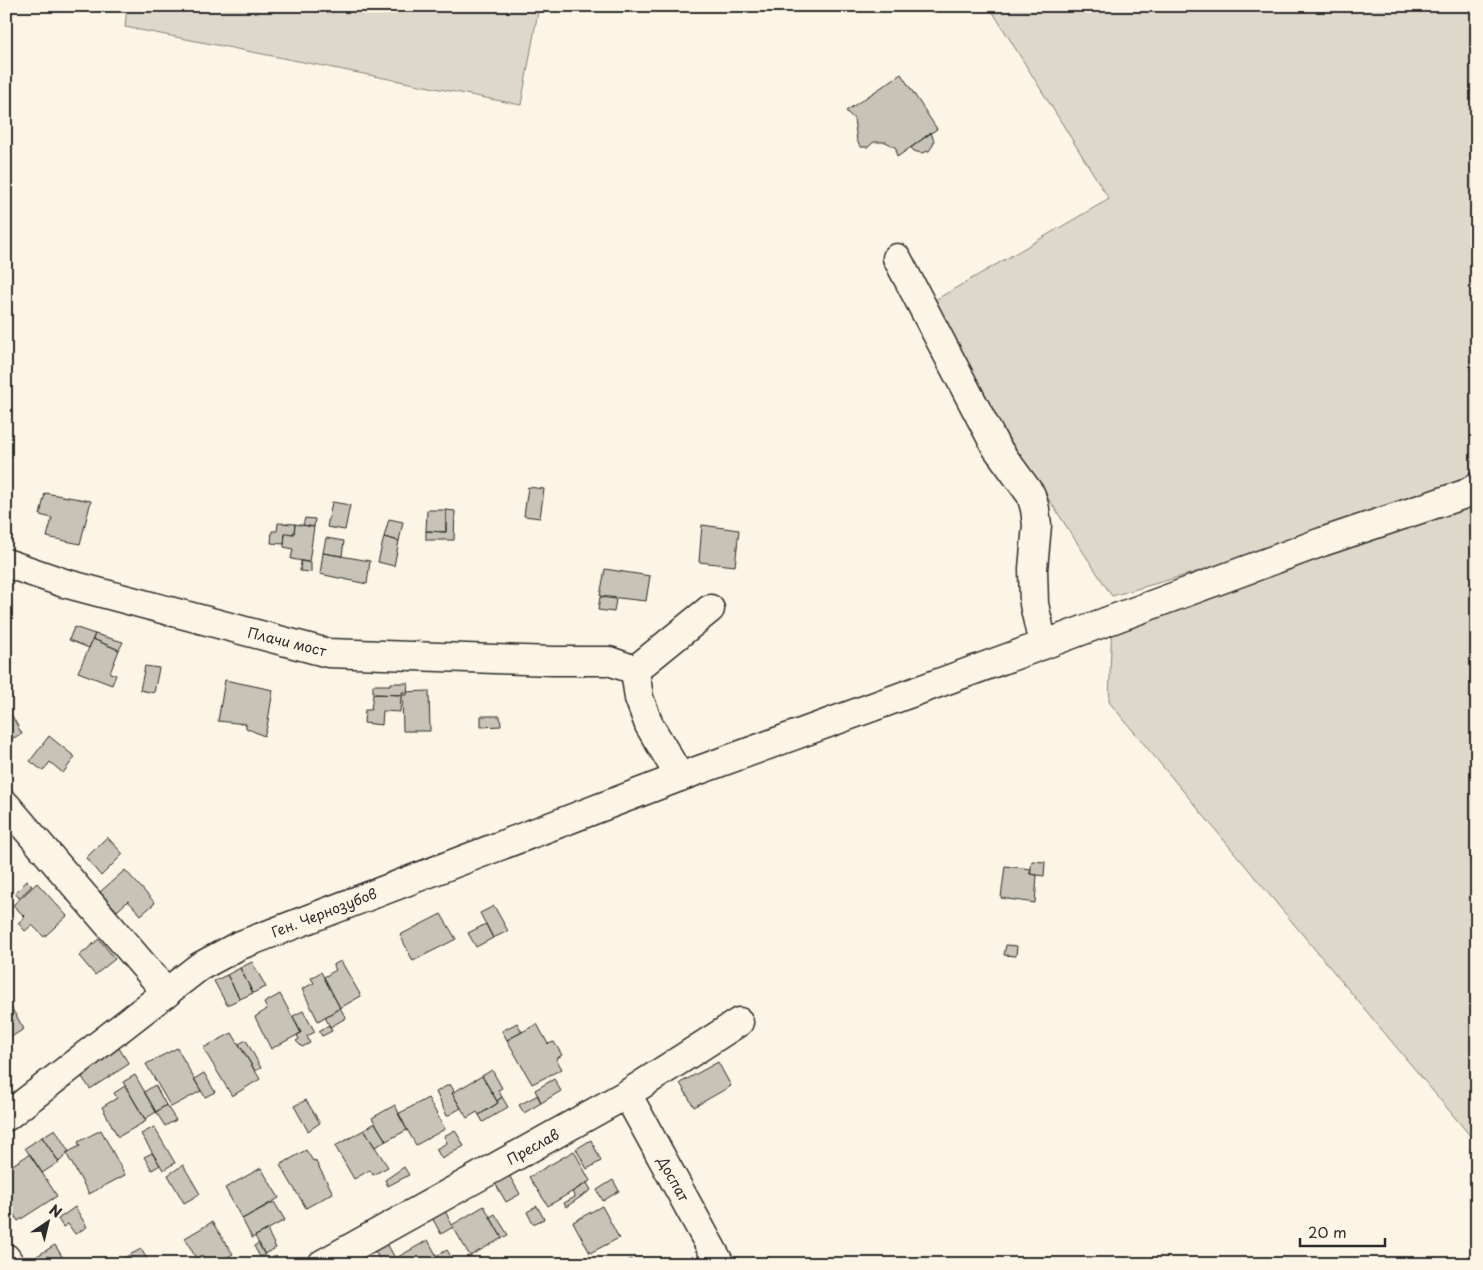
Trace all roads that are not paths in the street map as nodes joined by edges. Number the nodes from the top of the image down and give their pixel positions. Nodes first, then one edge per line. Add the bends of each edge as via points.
1 (898, 258) dead end
2 (1477, 487) edge
3 (6, 563) edge
4 (710, 609) dead end
5 (1043, 645) junction
6 (635, 670) junction
7 (680, 777) junction
8 (6, 805) edge
9 (167, 993) junction
10 (739, 1022) dead end
11 (627, 1094) junction
12 (6, 1117) edge
13 (6, 1258) edge
14 (10, 1264) edge
15 (322, 1264) edge
16 (720, 1264) edge

1 - 5 street via 996,447 1031,495 1037,525 1034,604
2 - 5 street, Ген. Чернозубов
3 - 6 street, Плачи мост via 64,583 328,654 609,661
4 - 6 street
5 - 7 street, Ген. Чернозубов
6 - 7 street via 639,698 649,726
7 - 9 street, Ген. Чернозубов via 238,946 199,967
8 - 9 street
9 - 12 street, Ген. Чернозубов
10 - 11 street, Преслав
11 - 15 street, Преслав
11 - 16 street, Доспат
13 - 14 street

